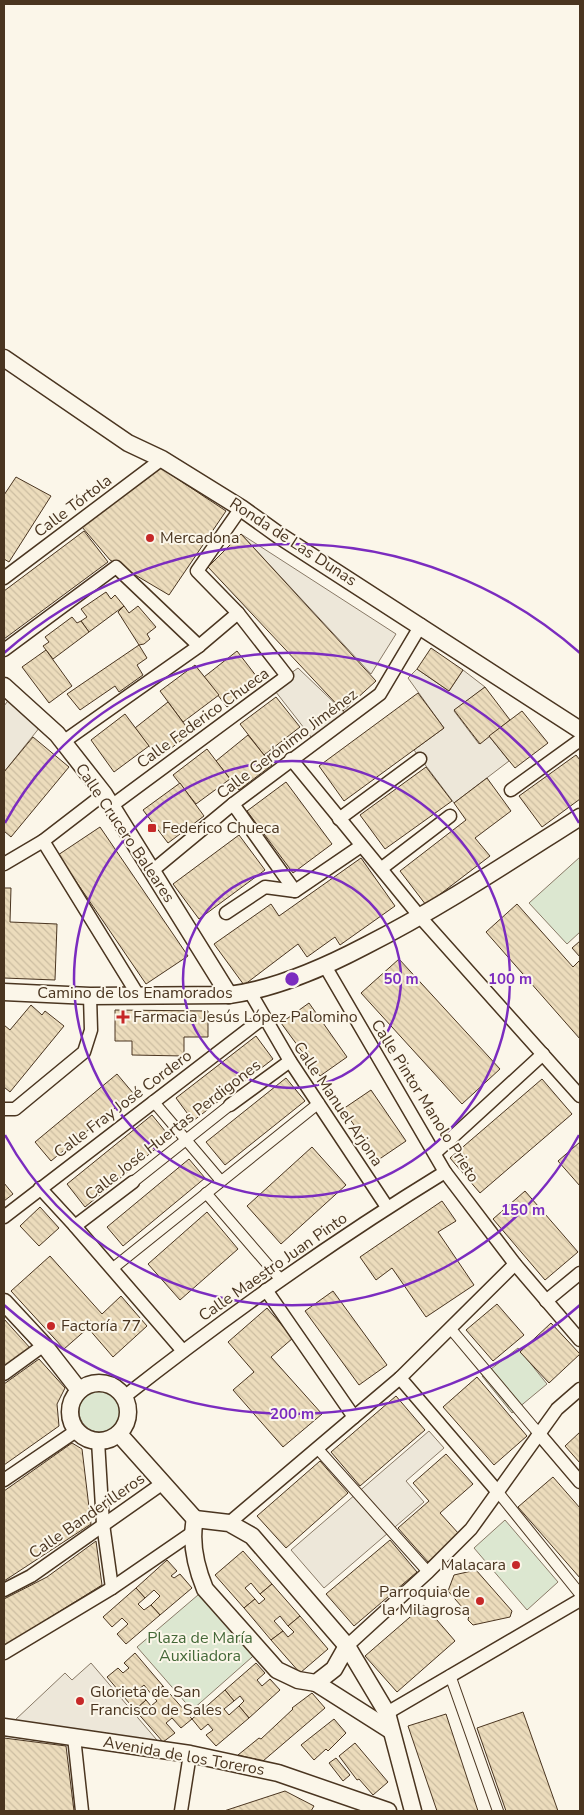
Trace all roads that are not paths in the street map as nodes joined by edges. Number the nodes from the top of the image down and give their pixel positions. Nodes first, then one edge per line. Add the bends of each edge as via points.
1 (4, 358) edge
2 (162, 459) junction
3 (241, 508) junction
4 (4, 578) edge
5 (238, 613) junction
6 (421, 625) junction
7 (199, 646) junction
8 (4, 650) edge
9 (4, 686) edge
10 (580, 730) edge
11 (580, 740) edge
12 (63, 742) junction
13 (291, 759) junction
14 (420, 759) dead end
15 (511, 790) dead end
16 (107, 800) junction
17 (233, 804) junction
18 (450, 816) dead end
19 (580, 816) edge
20 (339, 819) junction
21 (43, 841) junction
22 (361, 846) junction
23 (4, 864) edge
24 (382, 868) junction
25 (152, 871) junction
26 (295, 891) junction
27 (226, 914) dead end
28 (421, 918) junction
29 (325, 966) junction
30 (4, 992) edge
31 (250, 992) junction
32 (138, 995) junction
33 (229, 995) junction
34 (90, 996) junction
35 (263, 1018) junction
36 (543, 1054) junction
37 (290, 1061) junction
38 (580, 1096) edge
39 (153, 1101) junction
40 (319, 1102) junction
41 (230, 1104) joint
42 (4, 1108) edge
43 (186, 1140) junction
44 (435, 1153) junction
45 (446, 1172) junction
46 (221, 1181) junction
47 (133, 1182) joint
48 (40, 1188) junction
49 (206, 1193) junction
50 (388, 1207) junction
51 (4, 1217) edge
52 (75, 1226) junction
53 (516, 1264) junction
54 (112, 1269) junction
55 (580, 1273) edge
56 (281, 1280) junction
57 (266, 1290) junction
58 (546, 1301) junction
59 (4, 1302) edge
60 (450, 1328) junction
61 (580, 1340) edge
62 (44, 1345) junction
63 (183, 1351) junction
64 (4, 1374) edge
65 (400, 1378) junction
66 (580, 1389) edge
67 (79, 1390) junction
68 (124, 1397) junction
69 (354, 1417) junction
70 (76, 1431) junction
71 (118, 1434) junction
72 (540, 1435) junction
73 (98, 1441) junction
74 (317, 1448) junction
75 (4, 1480) edge
76 (580, 1482) edge
77 (163, 1483) junction
78 (498, 1491) junction
79 (103, 1524) junction
80 (229, 1524) junction
81 (194, 1526) junction
82 (428, 1572) junction
83 (112, 1588) junction
84 (4, 1590) edge
85 (580, 1594) edge
86 (580, 1600) edge
87 (347, 1646) junction
88 (4, 1653) edge
89 (450, 1675) junction
90 (316, 1683) junction
91 (387, 1713) junction
92 (4, 1727) edge
93 (390, 1730) junction
94 (74, 1737) junction
95 (190, 1754) junction
96 (82, 1811) edge
97 (181, 1811) edge
98 (388, 1811) edge
99 (413, 1811) edge
100 (498, 1811) edge

1 - 2 street, Ronda de Las Dunas via 128,443
2 - 3 street, Ronda de Las Dunas
2 - 4 street, Calle Tórtola
3 - 5 street, Calle Federico Chueca via 197,571
3 - 6 street, Ronda de Las Dunas
5 - 7 street
5 - 16 street, Calle Federico Chueca via 287,676
6 - 10 street, Ronda de Las Dunas
6 - 13 street, Calle Gerónimo Jiménez via 380,694
7 - 8 street via 116,567
7 - 12 street
9 - 12 street, Calle Crucero Baleares
11 - 15 street
12 - 16 street, Calle Crucero Baleares
13 - 17 street, Calle Gerónimo Jiménez
13 - 20 street
14 - 20 street
16 - 21 street
16 - 25 street, Calle Crucero Baleares
17 - 25 street, Calle Gerónimo Jiménez
17 - 26 street
18 - 24 street
19 - 28 street, Camino de los Enamorados
20 - 22 street
21 - 23 street
21 - 32 street
22 - 24 street
22 - 26 street
24 - 28 street
25 - 33 street, Calle Crucero Baleares
26 - 27 street via 265,888
28 - 29 street, Camino de los Enamorados
28 - 36 street
29 - 31 street, Camino de los Enamorados
29 - 44 street, Calle Pintor Manolo Prieto
30 - 34 street, Camino de los Enamorados
31 - 33 street, Camino de los Enamorados
31 - 35 street, Calle Manuel Arjona
32 - 33 street, Camino de los Enamorados
32 - 34 street, Camino de los Enamorados
34 - 42 street via 91,1030 84,1052 15,1109
35 - 37 street, Calle Manuel Arjona
35 - 39 street, Calle Fray José Cordero
36 - 38 street
36 - 44 street
37 - 40 street, Calle Manuel Arjona
37 - 41 street, Calle José Huertas Perdigones
39 - 43 street
39 - 48 street, Calle Fray José Cordero
40 - 46 street
40 - 50 street, Calle Manuel Arjona
41 - 43 street, Calle José Huertas Perdigones
43 - 46 street
43 - 47 street, Calle José Huertas Perdigones
44 - 45 street, Calle Pintor Manolo Prieto
45 - 50 street, Calle Maestro Juan Pinto
45 - 53 street, Calle Pintor Manolo Prieto
46 - 49 street
47 - 52 street, Calle José Huertas Perdigones
48 - 51 street, Calle Fray José Cordero
48 - 52 street
49 - 54 street
49 - 56 street
50 - 56 street, Calle Maestro Juan Pinto
52 - 54 street
53 - 58 street, Calle Pintor Manolo Prieto
53 - 60 street
54 - 63 street
55 - 58 street
56 - 57 street, Calle Maestro Juan Pinto
57 - 63 street, Calle Maestro Juan Pinto
57 - 69 street
58 - 61 street, Calle Pintor Manolo Prieto
59 - 62 street
60 - 65 street
60 - 72 street
62 - 64 street
62 - 67 street
63 - 68 street, Calle Maestro Juan Pinto
65 - 69 street
65 - 78 street
66 - 72 street via 557,1409
67 - 68 street via 88,1384 108,1384
67 - 70 street via 70,1405 71,1423
68 - 71 street via 128,1416
69 - 74 street
70 - 73 street
70 - 75 street
71 - 73 street
71 - 77 street
72 - 76 street
72 - 78 street
73 - 79 street
74 - 80 street
74 - 82 street
77 - 79 street, Calle Banderilleros
77 - 81 street
78 - 82 street via 471,1529
78 - 85 street
79 - 83 street
79 - 84 street, Calle Banderilleros via 31,1576
80 - 81 street
80 - 87 street via 252,1536
81 - 83 street
81 - 90 street via 199,1573 205,1589 277,1670 298,1680
82 - 87 street
83 - 88 street
86 - 89 street
87 - 90 street via 334,1669
87 - 91 street
89 - 91 street
89 - 100 street
90 - 93 street
91 - 93 street
92 - 94 street, Avenida de los Toreros
93 - 99 street
94 - 95 street, Avenida de los Toreros
94 - 96 street
95 - 97 street
95 - 98 street, Avenida de los Toreros via 278,1773

